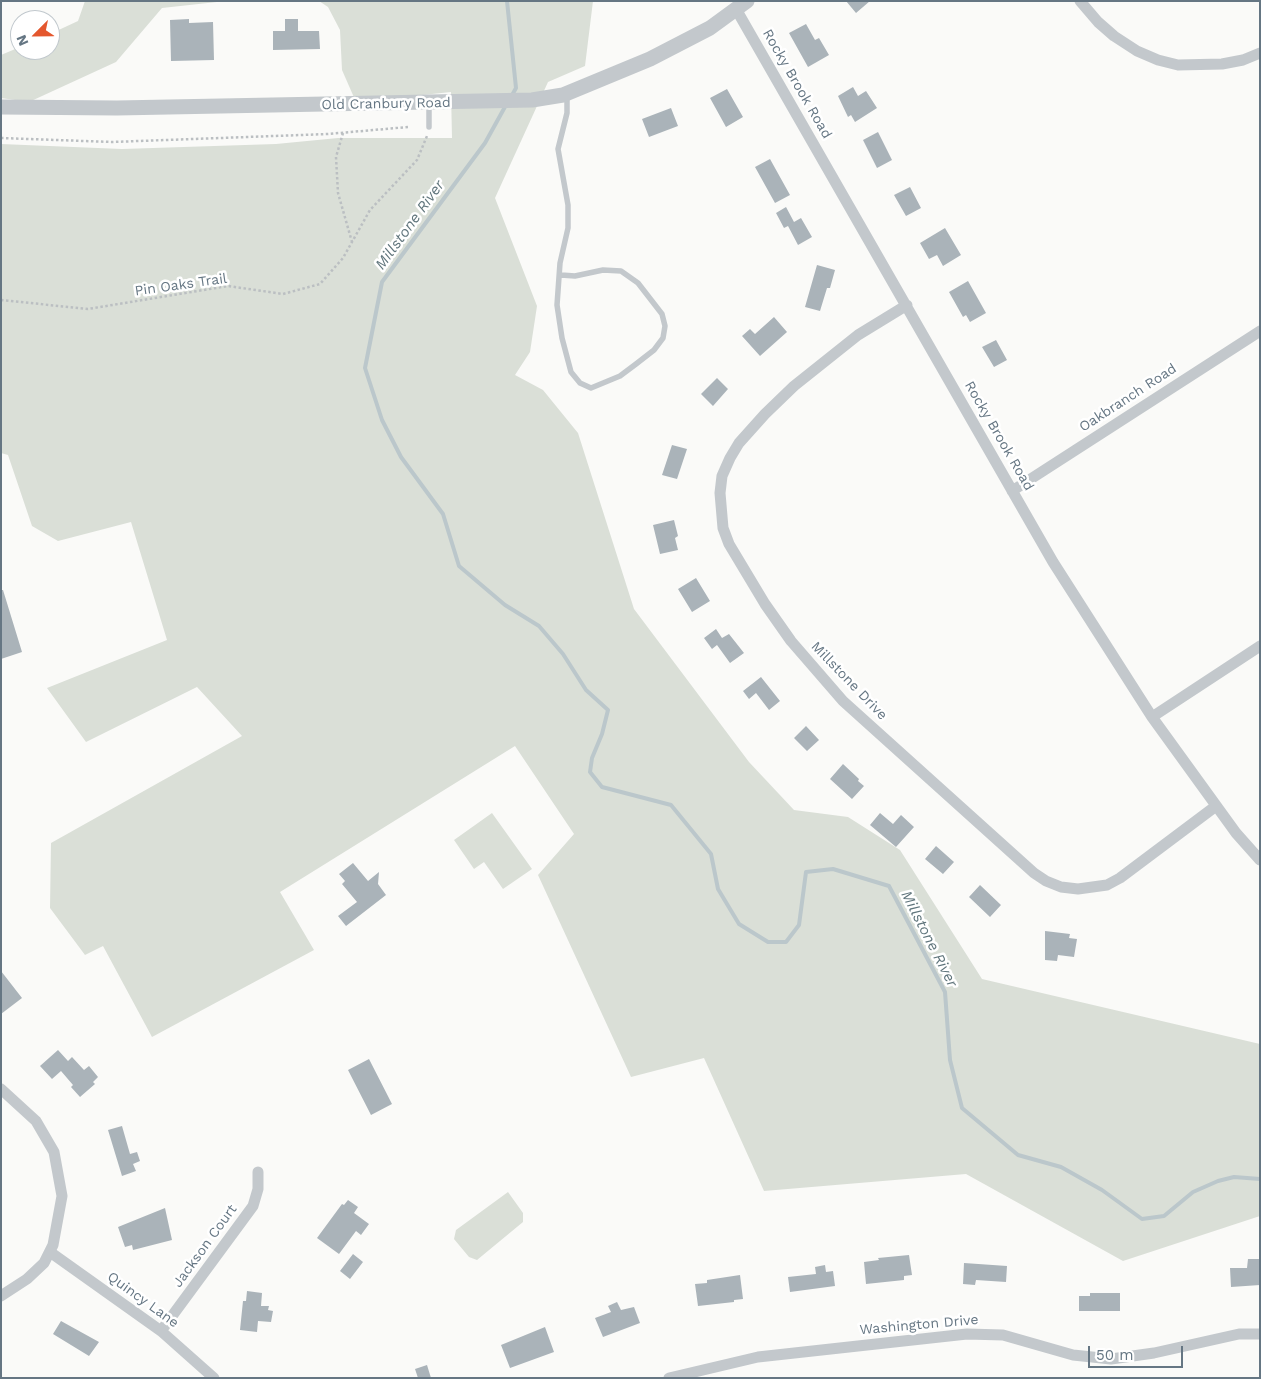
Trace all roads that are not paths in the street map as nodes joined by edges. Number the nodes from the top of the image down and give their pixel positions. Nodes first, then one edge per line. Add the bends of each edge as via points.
1 (1080, 1) edge
2 (742, 5) edge
3 (1260, 53) edge
4 (567, 93) junction
5 (429, 103) junction
6 (1, 107) edge
7 (429, 127) road end
8 (561, 275) junction
9 (907, 305) junction
10 (1260, 331) edge
11 (1012, 491) junction
12 (1260, 646) edge
13 (1152, 717) junction
14 (1216, 806) junction
15 (1260, 860) edge
16 (1, 1089) edge
17 (258, 1172) dead end
18 (50, 1252) junction
19 (1, 1296) edge
20 (161, 1331) junction
21 (1260, 1334) edge
22 (214, 1378) edge
23 (669, 1378) edge

1 - 3 street via 1114,36 1158,60 1178,65 1222,64
2 - 4 street, Old Cranbury Road via 682,44
2 - 9 street, Rocky Brook Road
4 - 5 street, Old Cranbury Road via 532,100
4 - 8 lane via 567,113 558,150 568,205
5 - 6 street, Old Cranbury Road
5 - 7 lane
8 - 8 lane via 557,305 562,338 571,372 580,383 591,388 620,376 654,350 663,338 662,314 638,283 622,271
9 - 11 street, Rocky Brook Road
9 - 14 street, Millstone Drive via 858,335 794,386 764,414 730,458 722,476 720,493 723,528 760,597 791,641 844,701 1046,881 1078,889 1107,885
10 - 11 street, Oakbranch Road
11 - 13 street, Rocky Brook Road via 1094,629
12 - 13 street
13 - 14 street, Rocky Brook Road
14 - 15 street, Rocky Brook Road
16 - 18 street via 36,1121 54,1152 62,1196
17 - 20 street, Jackson Court via 253,1206
18 - 19 street via 44,1264
18 - 20 street, Quincy Lane
20 - 22 street, Quincy Lane
21 - 23 street, Washington Drive via 1239,1334 1111,1359 1074,1355 1002,1335 967,1334 758,1357

